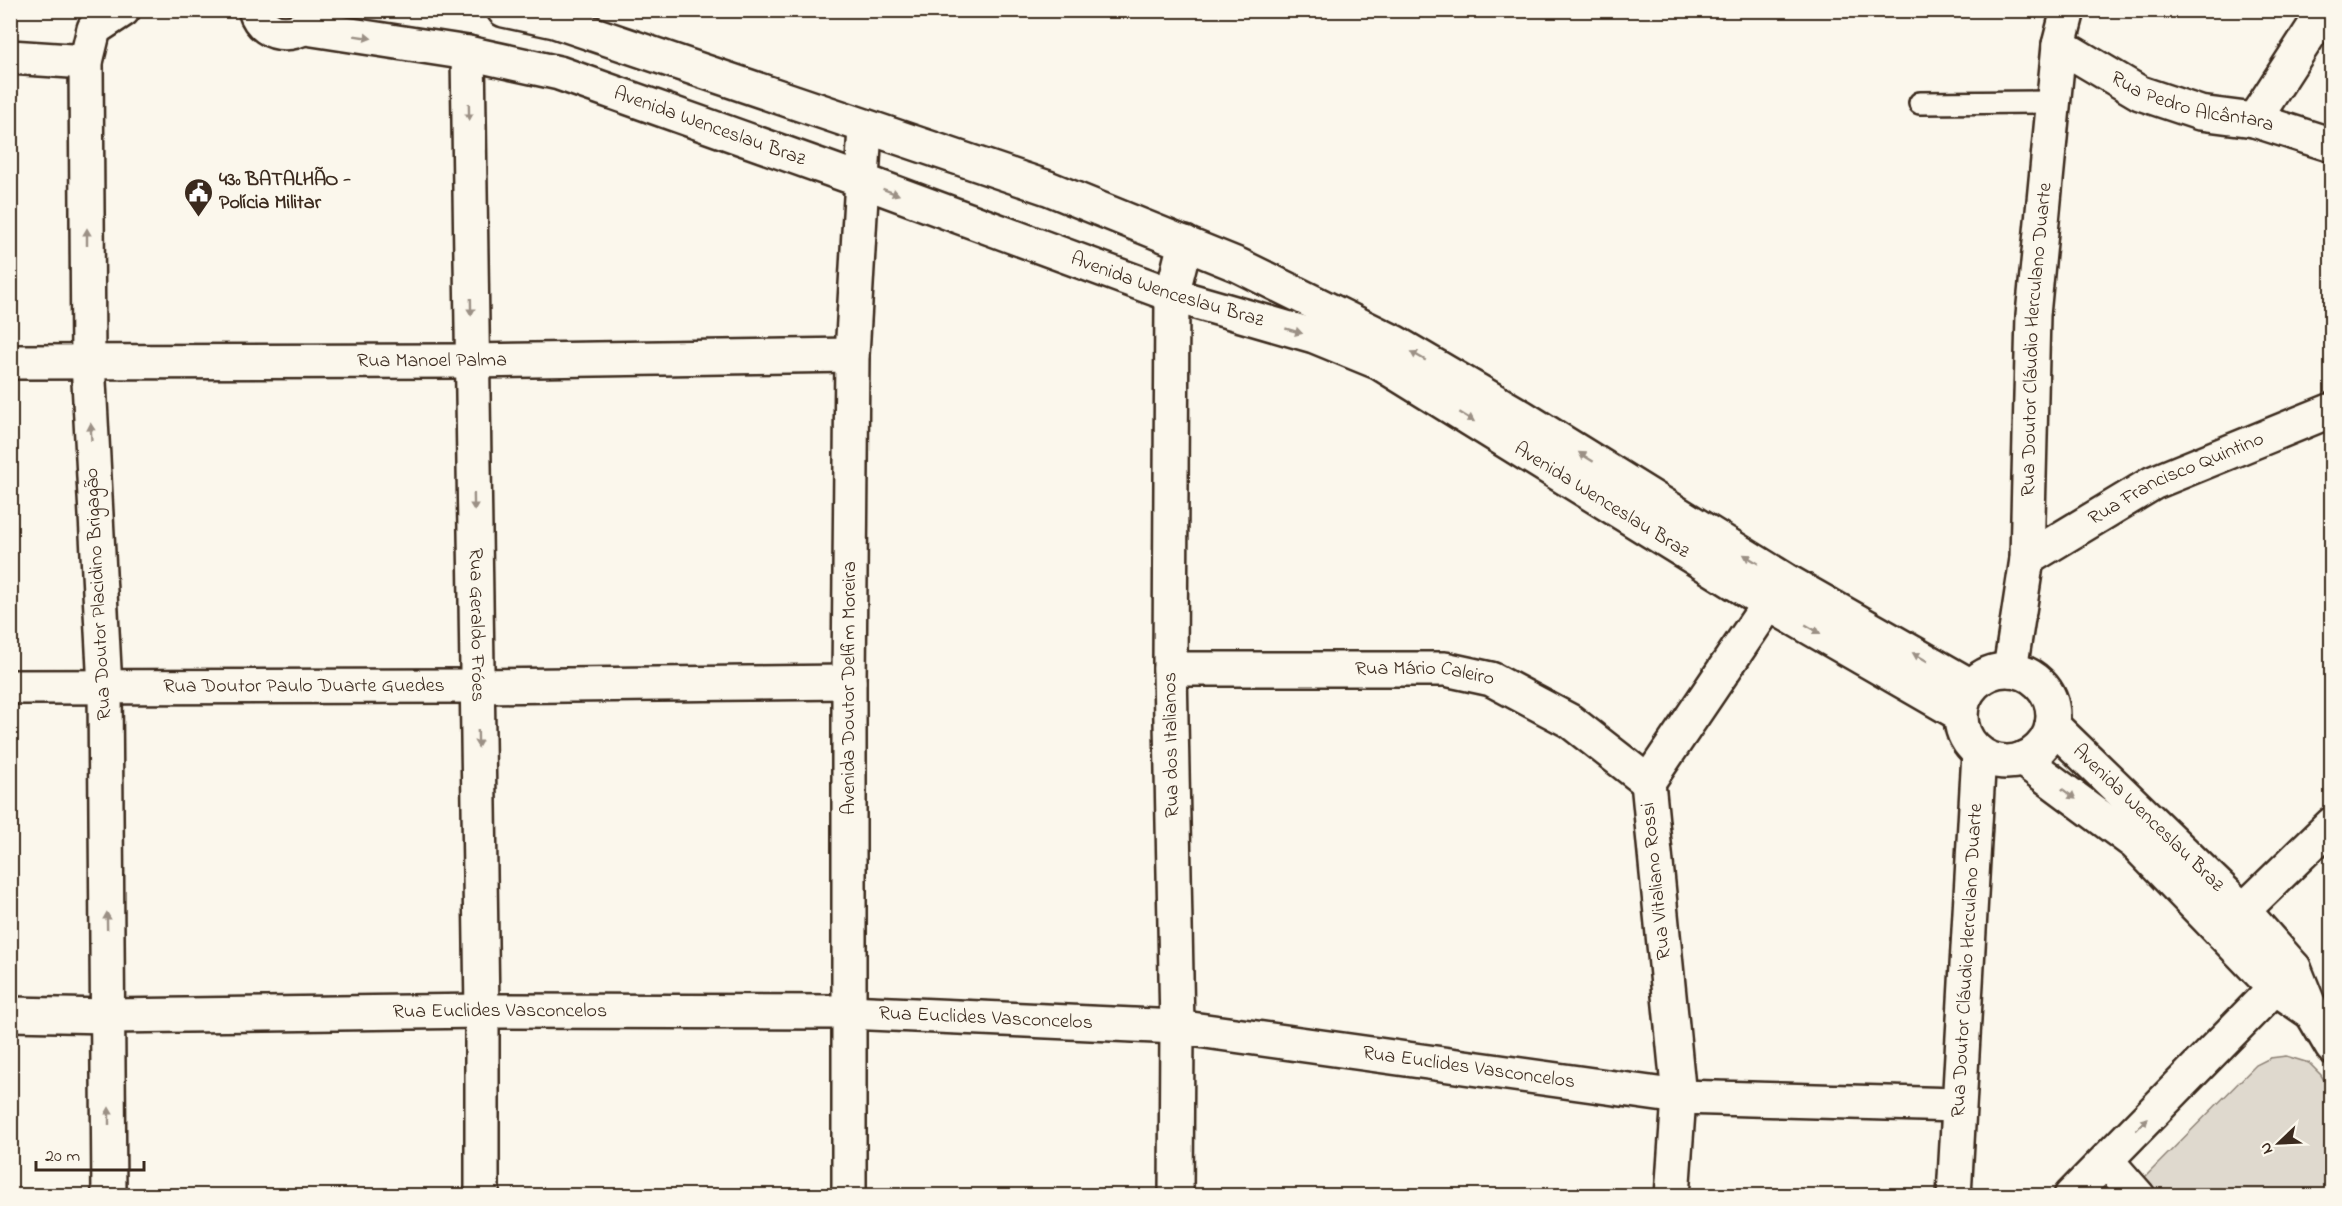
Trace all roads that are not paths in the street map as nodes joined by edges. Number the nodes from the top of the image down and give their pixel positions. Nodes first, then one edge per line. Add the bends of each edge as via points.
1 (123, 10) edge
2 (504, 10) edge
3 (2068, 10) edge
4 (2325, 10) edge
5 (250, 12) edge
6 (312, 19) edge
7 (2059, 45) junction
8 (468, 53) junction
9 (10, 57) edge
10 (86, 62) junction
11 (2054, 102) junction
12 (1920, 103) dead end
13 (2254, 120) junction
14 (865, 127) junction
15 (2331, 146) edge
16 (860, 180) junction
17 (1185, 243) junction
18 (1172, 295) junction
19 (852, 355) junction
20 (472, 361) junction
21 (10, 362) edge
22 (88, 362) junction
23 (2331, 410) edge
24 (2027, 559) junction
25 (1777, 592) junction
26 (1170, 669) junction
27 (2010, 670) junction
28 (849, 681) junction
29 (477, 686) junction
30 (10, 687) edge
31 (105, 688) junction
32 (1966, 700) junction
33 (2052, 725) junction
34 (1979, 753) junction
35 (2022, 759) junction
36 (1648, 782) junction
37 (2331, 824) edge
38 (2232, 921) junction
39 (2284, 977) junction
40 (482, 1011) junction
41 (848, 1012) junction
42 (10, 1014) edge
43 (109, 1016) junction
44 (1177, 1027) junction
45 (2331, 1047) edge
46 (1678, 1096) junction
47 (1958, 1105) junction
48 (2107, 1161) junction
49 (1955, 1182) edge
50 (109, 1196) edge
51 (482, 1196) edge
52 (849, 1196) edge
53 (1176, 1196) edge
54 (1672, 1196) edge
55 (1977, 1196) edge
56 (2072, 1196) edge
57 (2138, 1196) edge

1 - 10 street, Rua Doutor Placidino Brigagão via 94,29
2 - 14 street, Avenida Wenceslau Braz via 555,21
3 - 7 street, Rua Doutor Cláudio Herculano Duarte
4 - 13 street
5 - 6 street, Avenida Wenceslau Braz via 278,33 297,32
6 -> 8 street, Avenida Wenceslau Braz
7 - 11 street, Rua Doutor Cláudio Herculano Duarte
7 - 13 street, Rua Pedro Alcântara via 2140,93 2200,113
8 - 16 street, Avenida Wenceslau Braz via 559,73
8 -> 20 street, Rua Geraldo Fróes
9 - 10 street
22 -> 10 street, Rua Doutor Placidino Brigagão
11 - 12 lane
11 - 24 street, Rua Doutor Cláudio Herculano Duarte via 2033,315
13 - 15 street, Rua Pedro Alcântara
14 - 16 street, Avenida Doutor Delfim Moreira
14 - 17 street, Avenida Wenceslau Braz via 1048,188
16 -> 18 street, Avenida Wenceslau Braz
16 - 19 street, Avenida Doutor Delfim Moreira
17 - 18 street, Rua dos Italianos
25 -> 17 street, Avenida Wenceslau Braz via 1522,417 1394,342
18 -> 25 street, Avenida Wenceslau Braz via 1314,336 1380,363
18 - 26 street, Rua dos Italianos
19 - 20 street, Rua Manoel Palma
19 - 28 street, Avenida Doutor Delfim Moreira
20 - 22 street, Rua Manoel Palma
20 -> 29 street, Rua Geraldo Fróes
21 - 22 street, Rua Manoel Palma
31 -> 22 street, Rua Doutor Placidino Brigagão
23 - 24 street, Rua Francisco Quintino via 2153,483
24 - 27 street, Rua Doutor Cláudio Herculano Duarte
25 - 32 street, Avenida Wenceslau Braz
25 - 36 street, Rua Vitaliano Rossi
26 - 36 street, Rua Mário Caleiro via 1445,669 1491,679 1570,722
26 - 44 street, Rua dos Italianos
27 - 32 street via 1982,676
27 - 33 street via 2038,682 2052,710
28 - 29 street, Rua Doutor Paulo Duarte Guedes
28 - 41 street, Avenida Doutor Delfim Moreira
29 - 31 street, Rua Doutor Paulo Duarte Guedes
29 -> 40 street, Rua Geraldo Fróes
30 - 31 street, Rua Doutor Paulo Duarte Guedes
43 -> 31 street, Rua Doutor Placidino Brigagão
32 - 34 street via 1962,728
33 - 35 street via 2036,752
33 - 38 street, Avenida Wenceslau Braz
34 - 35 street via 1992,760
34 - 47 street, Rua Doutor Cláudio Herculano Duarte
35 -> 38 street, Avenida Wenceslau Braz
36 - 46 street, Rua Vitaliano Rossi
37 - 38 street
38 - 39 street
39 - 45 street via 2312,1013
48 -> 39 street
40 - 41 street, Rua Euclides Vasconcelos
40 - 43 street, Rua Euclides Vasconcelos
40 - 51 street, Rua Geraldo Fróes
41 - 44 street, Rua Euclides Vasconcelos
41 - 52 street, Avenida Doutor Delfim Moreira
42 - 43 street, Rua Euclides Vasconcelos
50 -> 43 street, Rua Doutor Placidino Brigagão
44 - 46 street, Rua Euclides Vasconcelos
44 - 53 street, Rua dos Italianos
46 - 47 street, Rua Euclides Vasconcelos
46 - 54 street, Rua Vitaliano Rossi
47 - 49 street, Rua Doutor Cláudio Herculano Duarte
48 - 56 street
48 - 57 street
49 - 55 street

